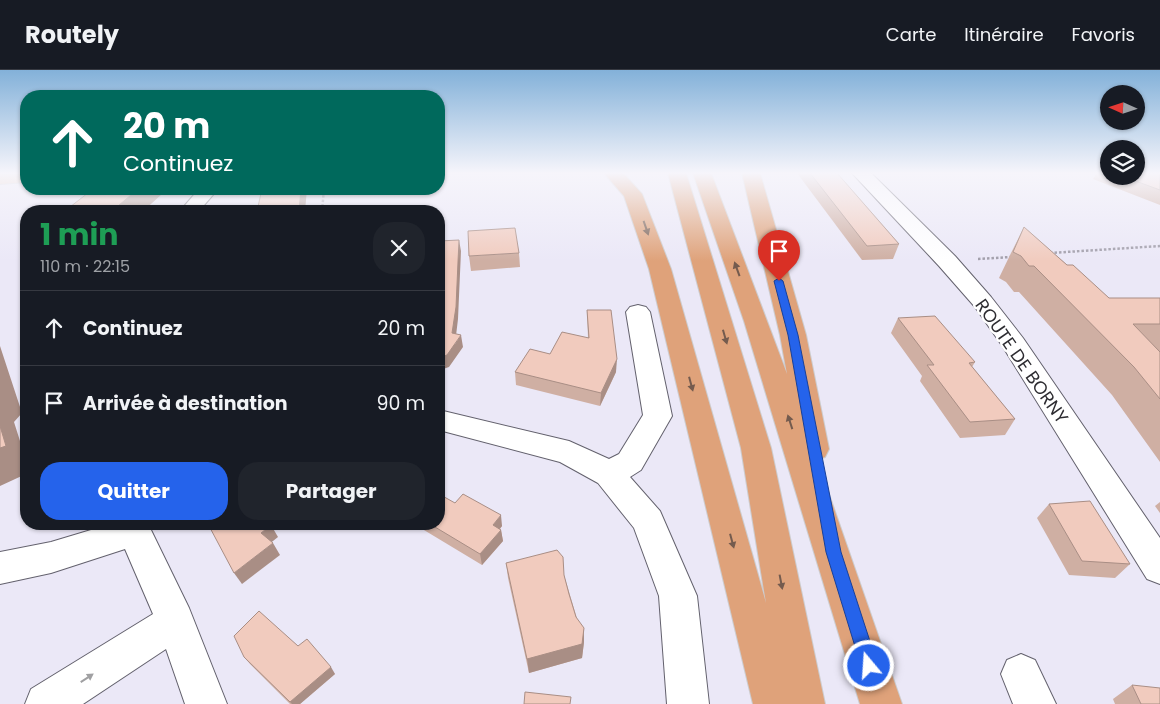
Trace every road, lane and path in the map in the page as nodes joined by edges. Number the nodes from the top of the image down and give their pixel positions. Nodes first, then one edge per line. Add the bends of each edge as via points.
1 (636, 203) edge
2 (685, 203) edge
3 (713, 203) edge
4 (758, 203) edge
5 (890, 203) edge
6 (1160, 246) edge
7 (1050, 253) edge
8 (1020, 256) edge
9 (947, 261) junction
10 (638, 312) dead end
11 (445, 422) edge
12 (609, 474) junction
13 (128, 530) edge
14 (135, 530) edge
15 (833, 552) junction
16 (0, 568) edge
17 (1160, 568) edge
18 (175, 621) junction
19 (46, 704) edge
20 (206, 704) edge
21 (688, 704) edge
22 (774, 704) edge
23 (804, 704) edge
24 (881, 704) edge

1 -> 22 highway via 660,269
2 -> 23 highway via 756,448
15 -> 3 highway
4 - 15 highway via 793,335
5 - 9 street, ROUTE DE BORNY
6 - 7 path
8 - 9 path
9 - 17 street, ROUTE DE BORNY via 1014,344
10 - 12 street via 658,416 630,462
11 - 12 street via 569,454
12 - 21 street via 648,521 678,596
13 - 16 street via 99,544 29,564
14 - 18 street
15 - 24 highway
19 -> 18 street
18 - 20 street

